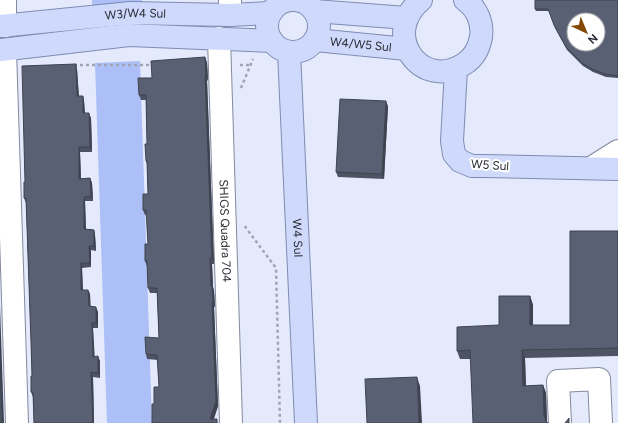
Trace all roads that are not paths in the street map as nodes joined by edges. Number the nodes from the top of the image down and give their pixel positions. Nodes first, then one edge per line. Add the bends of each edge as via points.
1 (5, 0) edge
2 (421, 0) edge
3 (284, 4) edge
4 (471, 4) edge
5 (230, 7) edge
6 (314, 11) junction
7 (131, 12) junction
8 (407, 18) junction
9 (2, 26) edge
10 (129, 36) junction
11 (219, 38) junction
12 (315, 40) junction
13 (274, 44) junction
14 (407, 49) junction
15 (3, 50) edge
16 (456, 70) junction
17 (618, 151) edge
18 (591, 168) junction
19 (618, 169) edge
20 (609, 393) edge
21 (607, 419) edge
22 (17, 423) edge
23 (231, 423) edge
24 (306, 423) edge
25 (560, 423) edge

1 - 9 street
2 - 8 main road via 412,8
3 - 5 main road, W3/W4 Sul via 268,12
3 - 6 main road via 304,2
3 - 13 main road via 268,18 268,34
4 - 16 main road via 482,29 480,46 470,60
5 - 7 main road, W3/W4 Sul
6 - 8 main road
6 - 12 main road via 319,25
7 - 9 main road, W3/W4 Sul
7 - 10 main road
8 - 14 main road via 404,28
10 - 11 main road, W3/W4 Sul
10 - 15 main road, W3/W4 Sul
11 - 13 main road, W3/W4 Sul
11 - 23 street, SHIGS Quadra 704
12 - 13 main road via 304,50
12 - 14 main road, W4/W5 Sul
13 - 24 main road, W4 Sul
14 - 16 main road via 422,66 433,71
15 - 22 street
16 - 18 main road, W5 Sul via 452,141 454,154 460,161 472,166
17 - 18 street
18 - 19 main road, W5 Sul
20 - 21 street
20 - 25 street via 599,379 558,381

